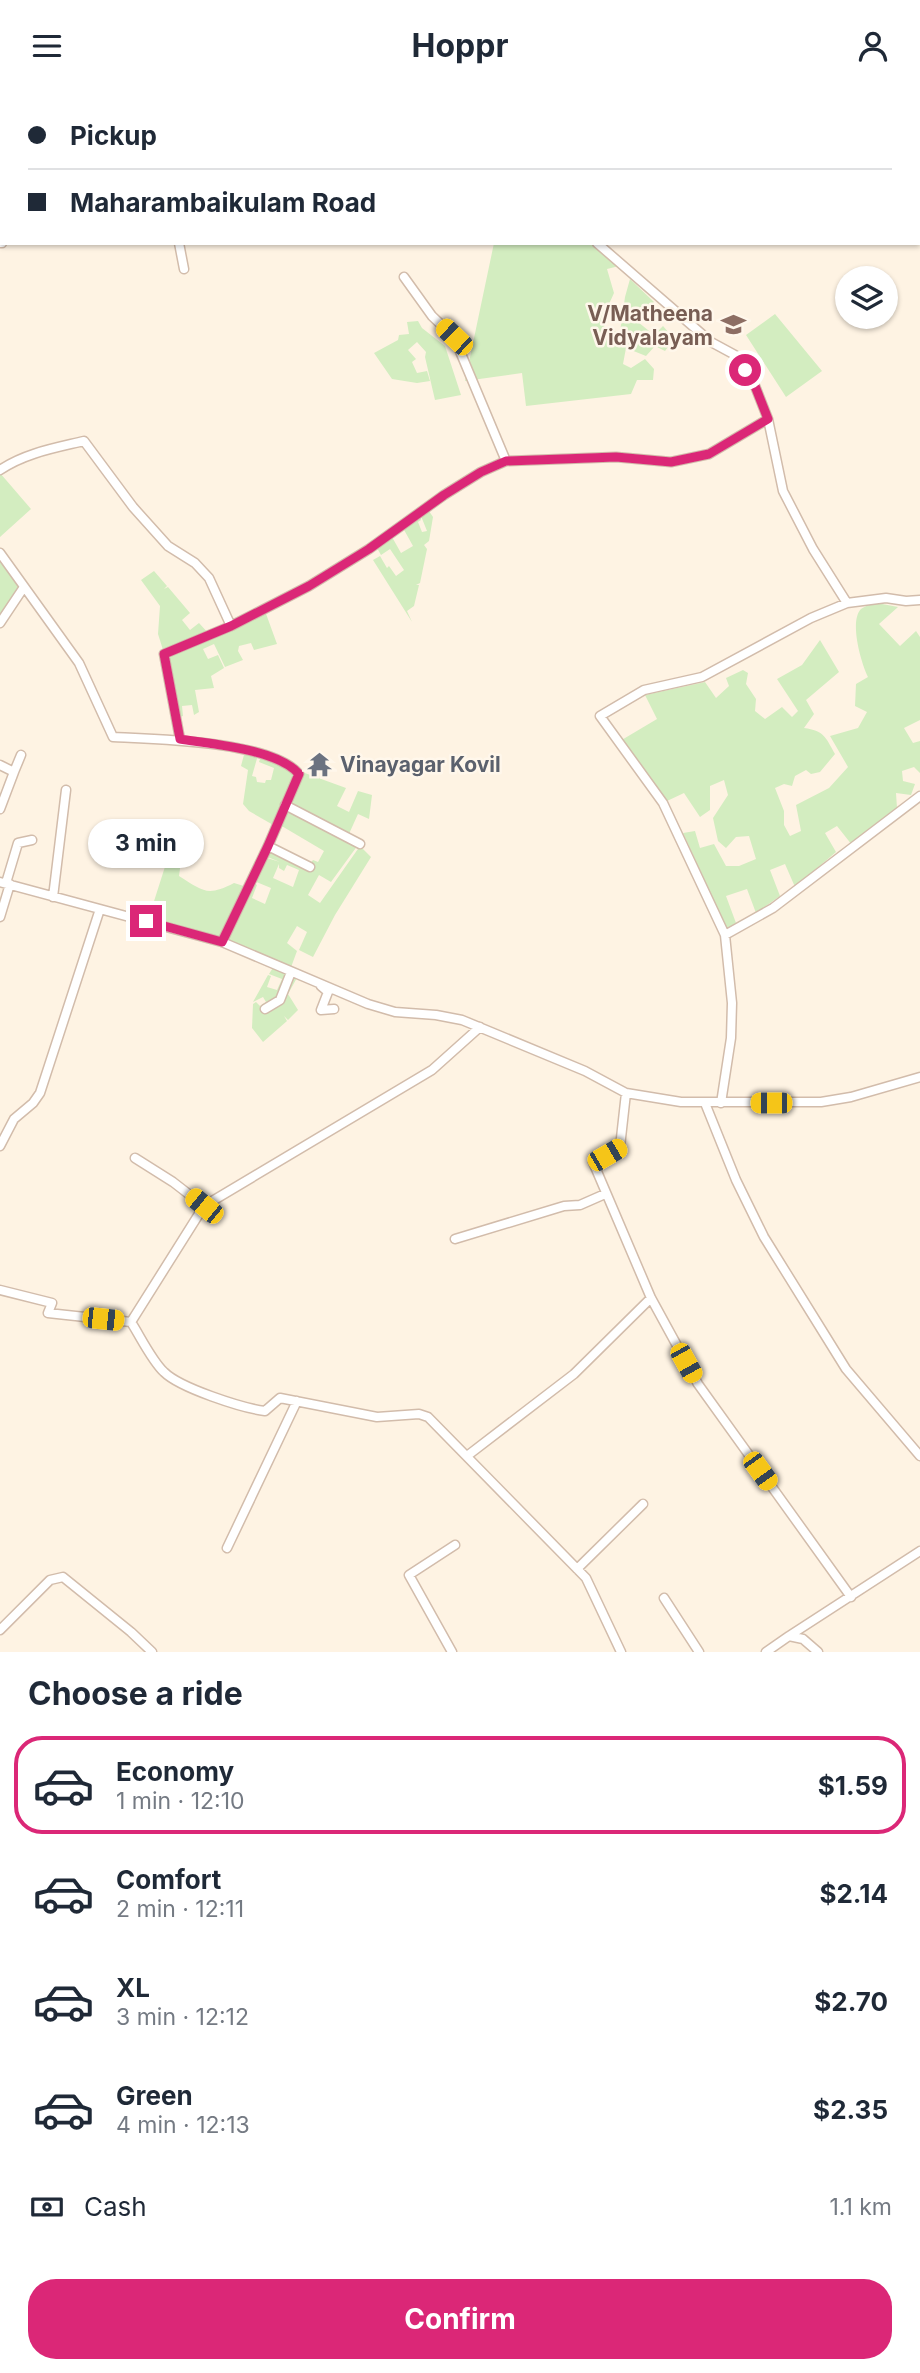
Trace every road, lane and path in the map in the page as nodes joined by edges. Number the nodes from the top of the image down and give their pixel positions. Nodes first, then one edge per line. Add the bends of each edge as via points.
1 (179, 245) edge
2 (599, 245) edge
3 (184, 269) dead end
4 (404, 277) dead end
5 (768, 419) junction
6 (506, 461) junction
7 (0, 470) edge
8 (0, 553) edge
9 (23, 587) junction
10 (920, 600) edge
11 (847, 603) junction
12 (0, 623) edge
13 (231, 626) junction
14 (180, 739) junction
15 (21, 755) dead end
16 (0, 765) edge
17 (14, 772) junction
18 (66, 790) dead end
19 (920, 796) edge
20 (285, 805) junction
21 (0, 809) edge
22 (32, 840) dead end
23 (360, 845) dead end
24 (268, 846) junction
25 (310, 867) dead end
26 (5, 883) edge
27 (53, 897) junction
28 (100, 909) junction
29 (0, 917) edge
30 (725, 935) junction
31 (216, 943) junction
32 (291, 972) junction
33 (319, 984) junction
34 (334, 1009) dead end
35 (265, 1010) dead end
36 (480, 1027) junction
37 (920, 1077) edge
38 (626, 1093) junction
39 (705, 1103) junction
40 (721, 1104) junction
41 (0, 1146) edge
42 (135, 1158) dead end
43 (605, 1194) junction
44 (204, 1206) junction
45 (455, 1239) dead end
46 (0, 1290) edge
47 (651, 1298) junction
48 (131, 1322) junction
49 (298, 1401) junction
50 (467, 1455) junction
51 (920, 1457) edge
52 (643, 1504) dead end
53 (456, 1545) dead end
54 (227, 1548) dead end
55 (920, 1552) edge
56 (577, 1569) junction
57 (851, 1597) junction
58 (664, 1598) dead end
59 (0, 1630) edge
60 (789, 1636) junction
61 (152, 1652) edge
62 (453, 1652) edge
63 (621, 1652) edge
64 (699, 1652) edge
65 (766, 1652) edge
66 (818, 1652) edge

1 - 3 street
2 - 5 street via 711,342 735,355 755,386
4 - 6 street via 454,337
5 - 6 street via 709,454 671,462 616,457
5 - 11 street via 783,491
6 - 13 street via 472,477 309,586
7 - 13 street via 35,453 84,441 150,527 209,578
8 - 9 street
9 - 12 street
9 - 14 street via 79,663 113,737
10 - 11 street
11 - 30 street via 702,677 644,690 600,716 663,803
13 - 14 street via 164,654
14 - 20 street via 251,750 293,768 299,774
15 - 17 street
16 - 17 street
17 - 21 street
18 - 27 street
19 - 30 street via 773,908
20 - 23 street
20 - 24 street
22 - 26 street via 18,843
24 - 25 street
24 - 31 street
26 - 27 street
26 - 29 street
27 - 28 street
28 - 31 street
28 - 41 street via 40,1093 14,1119
30 - 40 street via 733,1003
31 - 32 street
32 - 33 street
32 - 35 street via 280,1000
33 - 34 street via 328,992 321,1010
33 - 36 street via 395,1012 436,1015
36 - 38 street
36 - 44 street via 432,1070
37 - 40 street via 821,1103
38 - 39 street
38 - 43 street via 620,1147 593,1162
39 - 40 street
39 - 51 street via 764,1237 846,1369
42 - 44 street
43 - 45 street
43 - 47 street
44 - 48 street
46 - 48 street via 52,1303 48,1313
47 - 50 street via 574,1374
47 - 57 street via 698,1384
48 - 49 street via 163,1372 185,1385 265,1411 280,1398
49 - 50 street via 377,1417 419,1414 428,1417
49 - 54 street
50 - 56 street
52 - 56 street
53 - 62 street via 409,1575
55 - 57 street
56 - 63 street via 586,1578
57 - 60 street
58 - 64 street
59 - 61 street via 50,1580 63,1577
60 - 65 street
60 - 66 street via 803,1639

